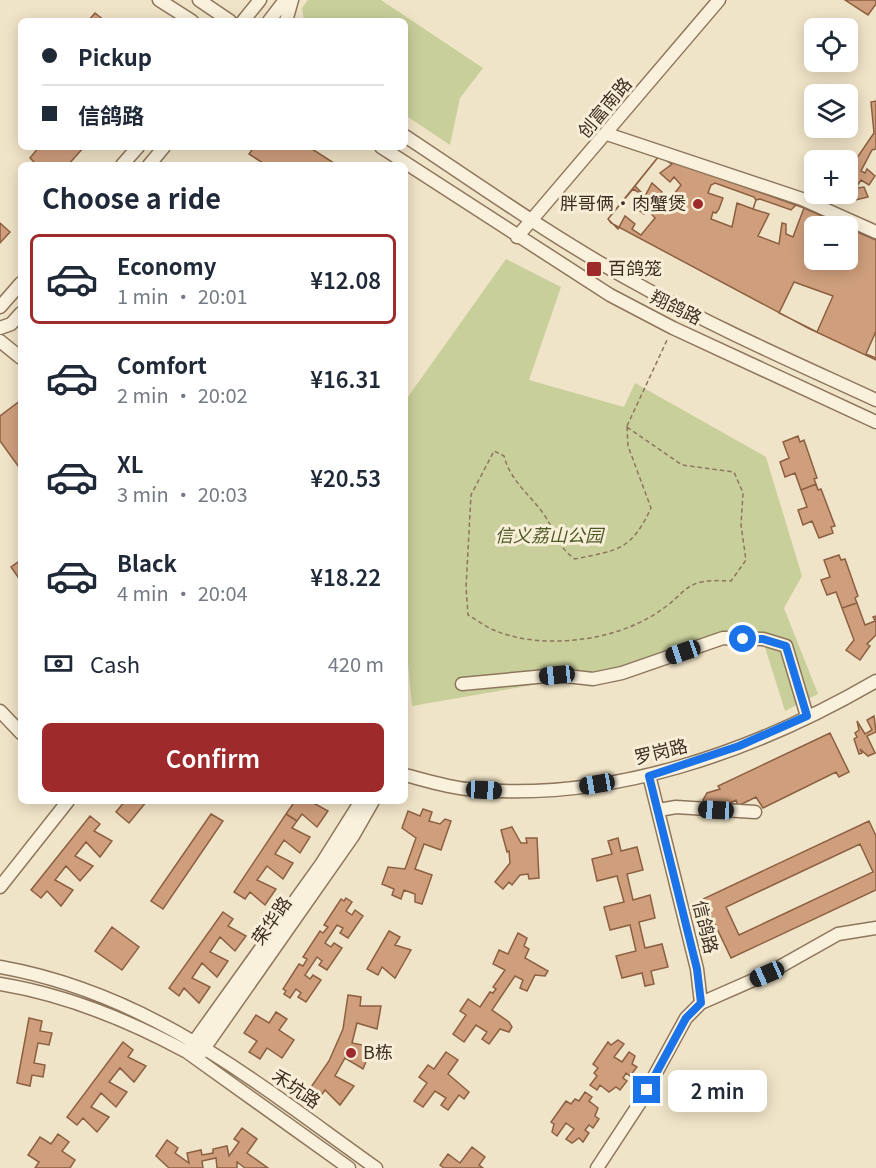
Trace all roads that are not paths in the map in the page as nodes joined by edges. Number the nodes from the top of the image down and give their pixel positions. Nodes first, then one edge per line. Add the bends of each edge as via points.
1 (199, 0) edge
2 (260, 0) edge
3 (285, 0) edge
4 (292, 0) edge
5 (719, 0) edge
6 (163, 3) edge
7 (177, 18) edge
8 (187, 18) edge
9 (226, 18) edge
10 (245, 18) edge
11 (271, 18) edge
12 (287, 18) edge
13 (607, 134) junction
14 (408, 138) edge
15 (135, 150) edge
16 (162, 150) edge
17 (386, 150) edge
18 (125, 162) edge
19 (152, 162) edge
20 (404, 162) edge
21 (408, 165) edge
22 (531, 219) junction
23 (876, 232) edge
24 (517, 237) junction
25 (18, 286) edge
26 (0, 307) edge
27 (18, 316) edge
28 (0, 328) edge
29 (0, 341) edge
30 (18, 356) edge
31 (876, 400) edge
32 (876, 422) edge
33 (876, 681) edge
34 (462, 684) dead end
35 (0, 711) edge
36 (807, 716) junction
37 (18, 730) edge
38 (408, 776) edge
39 (649, 776) junction
40 (66, 804) edge
41 (359, 804) edge
42 (371, 804) edge
43 (659, 810) junction
44 (755, 812) dead end
45 (0, 887) edge
46 (876, 928) edge
47 (0, 968) edge
48 (0, 984) edge
49 (701, 1003) junction
50 (200, 1044) junction
51 (192, 1056) junction
52 (358, 1155) junction
53 (349, 1168) edge
54 (376, 1168) edge
55 (597, 1168) edge

1 - 9 street
2 - 10 street
3 - 11 street
4 - 12 street
5 - 13 street, 创富南路
6 - 7 street
6 - 8 street
13 - 22 street, 创富南路
13 - 23 street via 802,200
14 - 22 street, 翔鸽路
15 - 18 street
16 - 19 street
17 - 20 street, 翔鸽路
21 - 24 street, 翔鸽路
22 - 24 street, 创富南路
22 - 31 street, 翔鸽路 via 672,304
24 - 32 street, 翔鸽路 via 576,276 673,328
25 - 26 street
27 - 28 street
29 - 30 street
33 - 36 street, 罗岗路
34 - 36 street via 557,675 593,679 622,673 723,638 763,639 786,646
35 - 37 street
36 - 39 street, 罗岗路 via 739,746
38 - 39 street, 罗岗路 via 465,789 522,792 562,790
39 - 43 street, 信鸽路
40 - 45 street
41 - 50 street, 荣华路
42 - 50 street, 荣华路 via 353,836
43 - 44 street via 675,807
43 - 49 street, 信鸽路 via 697,969
46 - 49 street via 838,933 767,974
47 - 50 street, 禾坑路 via 44,976 101,995
48 - 51 street, 禾坑路 via 100,1010
49 - 55 street via 686,1018 639,1104
50 - 51 street, 荣华路
50 - 52 street, 禾坑路
51 - 53 street, 禾坑路
52 - 53 street
52 - 54 street, 禾坑路

